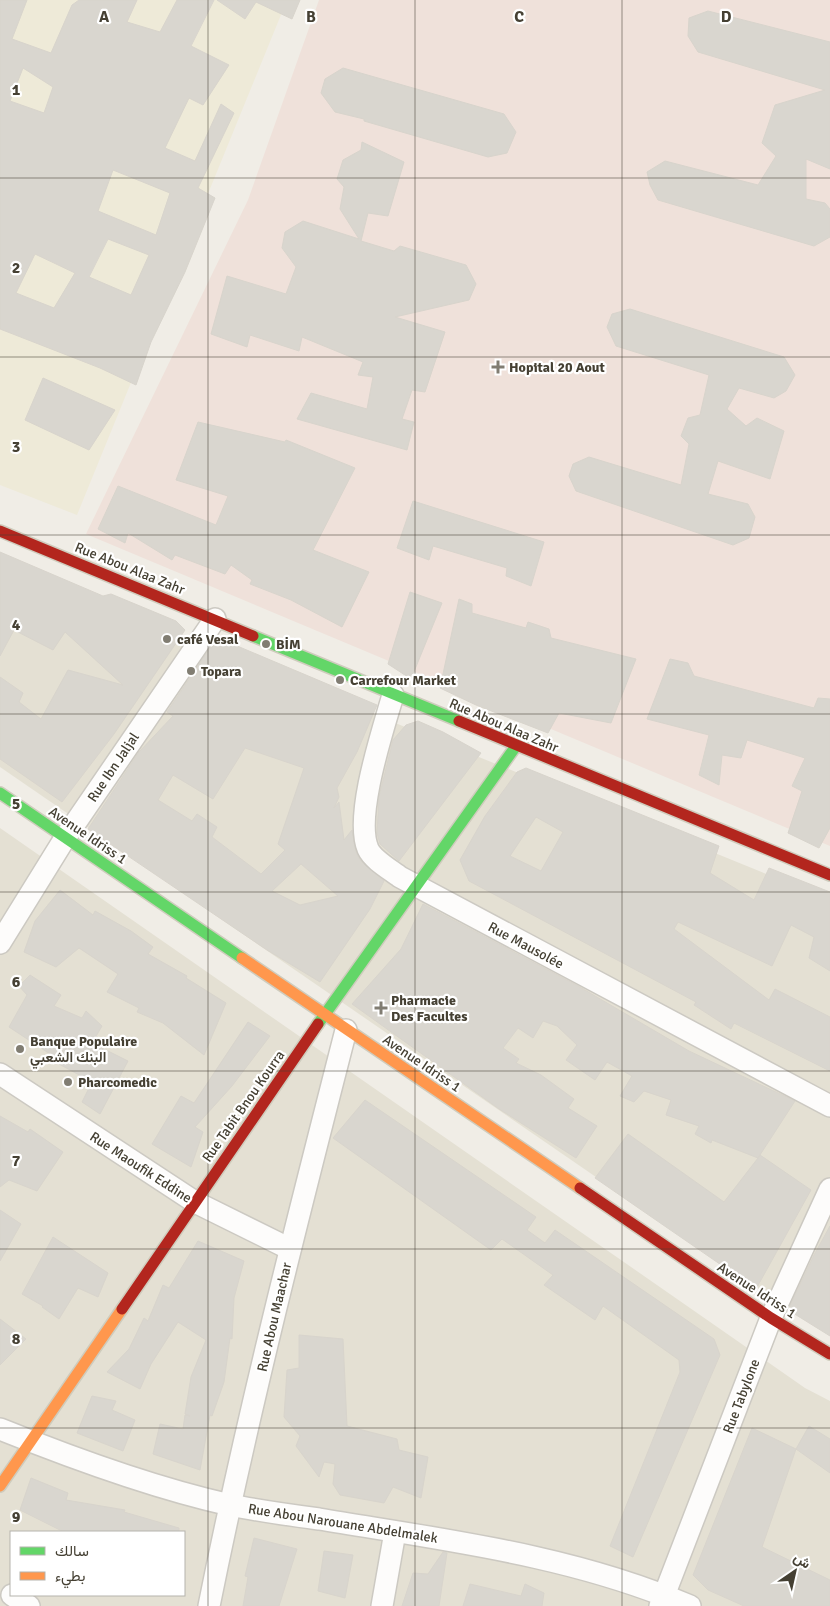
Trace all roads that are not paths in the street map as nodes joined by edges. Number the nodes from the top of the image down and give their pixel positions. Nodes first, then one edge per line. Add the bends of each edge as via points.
1 (0, 531) edge
2 (214, 619) junction
3 (393, 695) junction
4 (516, 746) junction
5 (0, 793) edge
6 (65, 838) junction
7 (830, 875) edge
8 (418, 887) junction
9 (0, 943) edge
10 (324, 1015) junction
11 (346, 1030) junction
12 (0, 1074) edge
13 (830, 1106) edge
14 (830, 1189) edge
15 (195, 1202) junction
16 (290, 1248) junction
17 (771, 1318) junction
18 (830, 1354) edge
19 (0, 1429) edge
20 (31, 1441) junction
21 (0, 1486) edge
22 (229, 1505) junction
23 (395, 1532) junction
24 (15, 1596) edge
25 (662, 1600) edge
26 (29, 1606) edge
27 (209, 1606) edge
28 (382, 1606) edge
29 (690, 1606) edge

1 - 2 street, Rue Abou Alaa Zahr
2 - 3 street, Rue Abou Alaa Zahr
2 - 6 street, Rue Ibn Jaljal
3 - 4 street, Rue Abou Alaa Zahr
3 - 8 street, Rue Mausolée via 372,774 364,829 369,850 400,877
4 - 7 street, Rue Abou Alaa Zahr
4 - 8 street, Rue Tabit Bnou Kourra
5 - 6 street, Avenue Idriss 1
6 - 9 street, Rue Ibn Jaljal
6 - 10 street, Avenue Idriss 1
8 - 10 street, Rue Tabit Bnou Kourra
8 - 13 street, Rue Mausolée
10 - 11 street, Avenue Idriss 1
10 - 15 street, Rue Tabit Bnou Kourra
11 - 16 street, Rue Abou Maachar
11 - 17 street, Avenue Idriss 1
12 - 15 street, Rue Maoufik Eddine
14 - 17 street, Rue Tabylone
15 - 16 street, Rue Maoufik Eddine
15 - 20 street, Rue Tabit Bnou Kourra
16 - 22 street, Rue Abou Maachar
17 - 18 street, Avenue Idriss 1
17 - 25 street, Rue Tabylone
19 - 20 street, Rue Abou Narouane Abdelmalek
20 - 21 street, Rue Tabit Bnou Kourra
20 - 22 street, Rue Abou Narouane Abdelmalek via 116,1472
22 - 23 street, Rue Abou Narouane Abdelmalek
22 - 27 street, Rue Abou Maachar
23 - 25 street, Rue Abou Narouane Abdelmalek via 488,1546 562,1563
23 - 28 street
24 - 26 street
25 - 29 street, Rue Abou Narouane Abdelmalek

